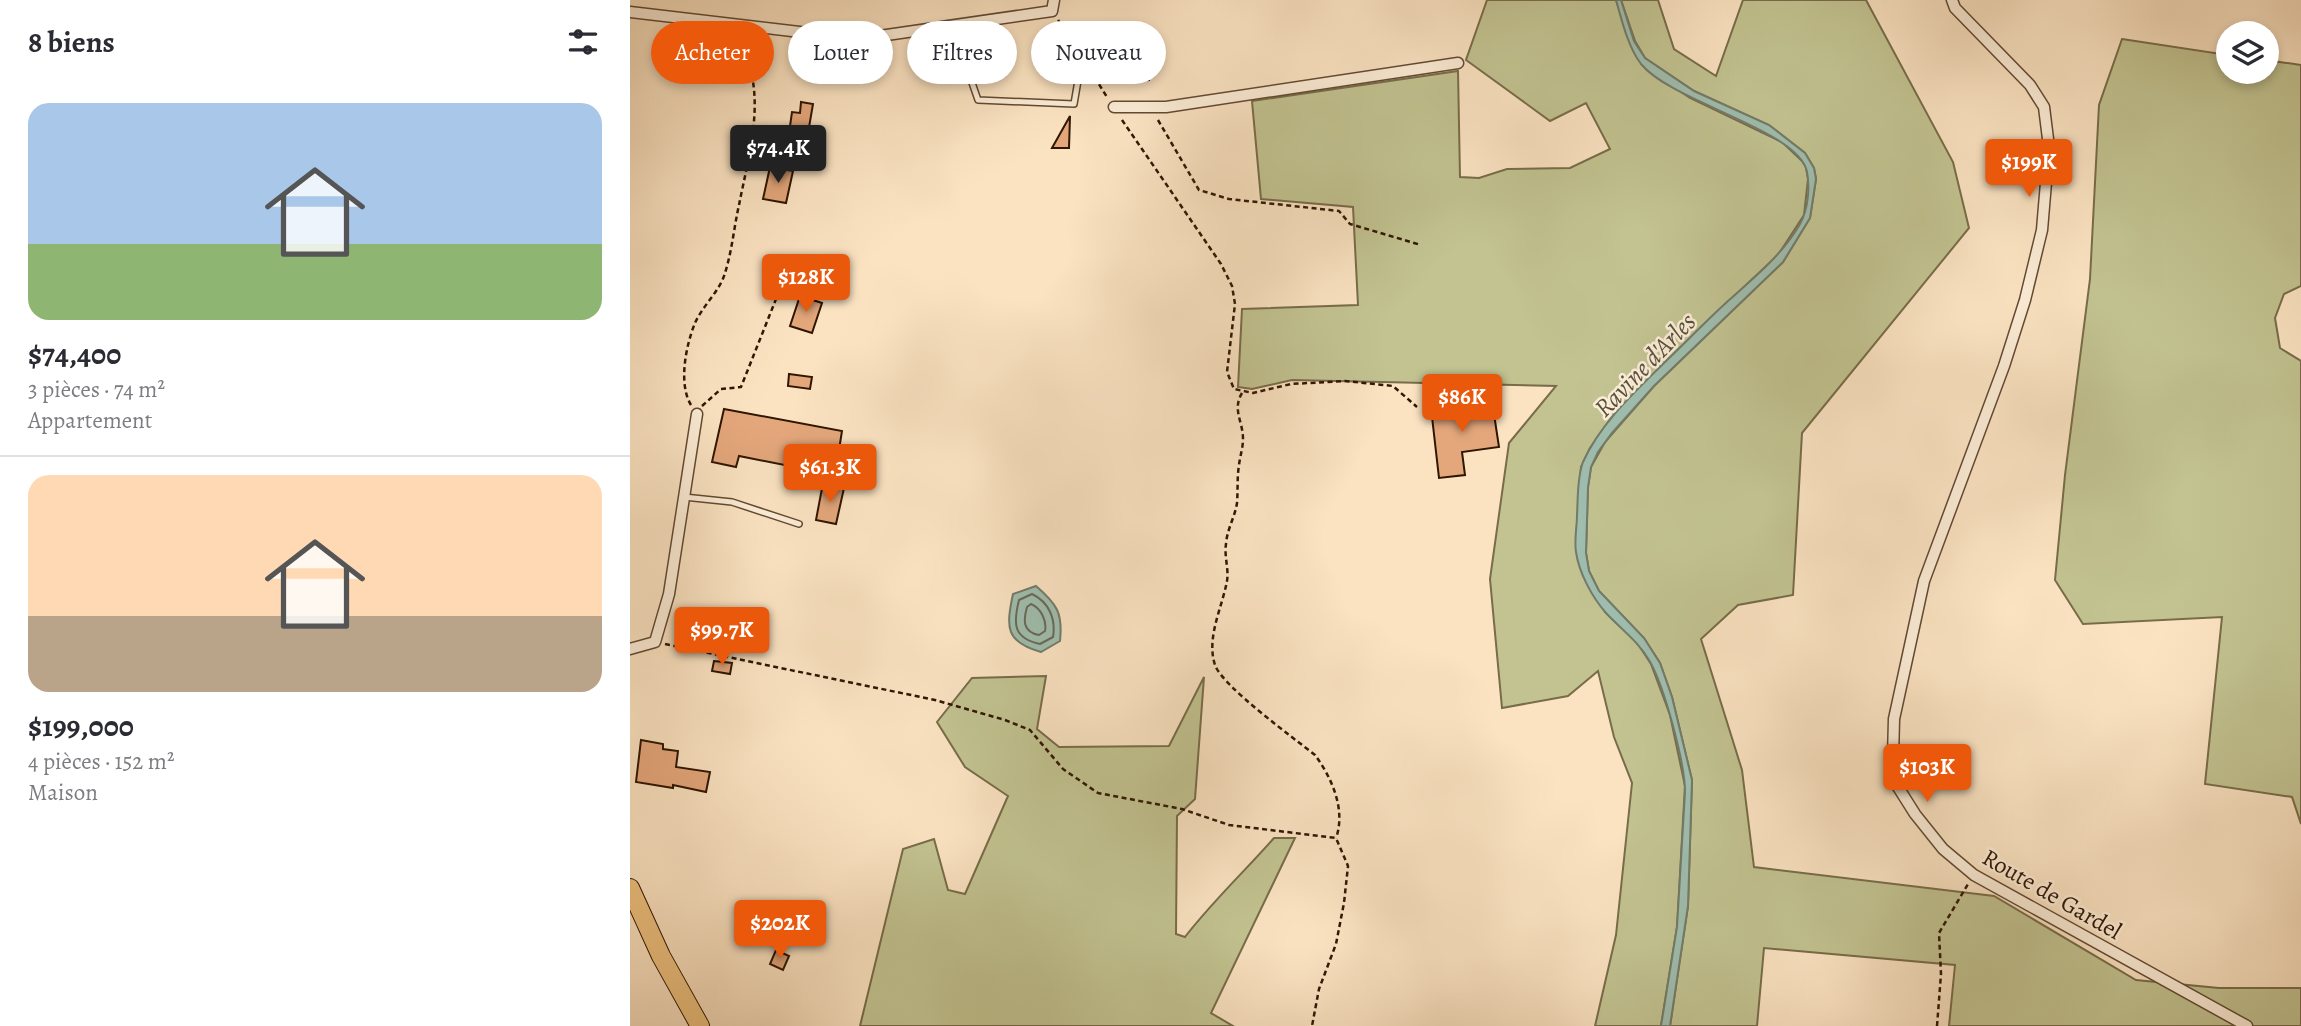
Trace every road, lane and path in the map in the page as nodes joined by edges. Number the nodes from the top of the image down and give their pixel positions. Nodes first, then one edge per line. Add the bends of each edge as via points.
1 (1952, 0) edge
2 (1053, 6) edge
3 (630, 12) edge
4 (704, 21) edge
5 (969, 21) edge
6 (774, 29) edge
7 (907, 31) edge
8 (1458, 64) dead end
9 (752, 84) edge
10 (973, 84) edge
11 (1077, 84) edge
12 (1099, 84) edge
13 (1114, 107) junction
14 (1146, 107) junction
15 (1421, 244) dead end
16 (782, 284) dead end
17 (1242, 391) junction
18 (1418, 407) dead end
19 (697, 414) junction
20 (684, 497) junction
21 (799, 524) dead end
22 (655, 642) junction
23 (630, 649) edge
24 (1336, 838) junction
25 (1974, 875) junction
26 (630, 888) edge
27 (700, 1026) edge
28 (1312, 1026) edge
29 (1937, 1026) edge
30 (2247, 1026) edge

1 - 25 street, Route de Gardel via 2030,85 2044,107 2049,146 2040,242 2021,313 1924,580 1894,719 1898,787 1943,849
2 - 5 street
3 - 4 street
6 - 7 street via 859,39
8 - 14 street
9 - 19 path via 755,129 725,275 695,323 683,373 685,394
10 - 11 lane via 978,100 1074,104
12 - 13 path
13 - 14 street
13 - 17 path via 1232,286 1235,304 1227,372 1234,389
14 - 15 path via 1199,190 1229,199 1339,211 1349,224
16 - 19 path via 741,387 721,389
17 - 18 path via 1345,381 1393,386
17 - 24 path via 1237,412 1243,427 1242,449 1236,509 1226,544 1227,580 1213,643 1215,664 1240,693 1322,765 1337,801 1340,826
19 - 20 street
20 - 21 lane via 732,502
20 - 22 street via 669,594
22 - 23 street
22 - 24 path via 935,700 1005,720 1030,730 1063,769 1098,793 1182,809 1229,825
24 - 28 path via 1348,866 1345,903
25 - 29 path via 1939,933
25 - 30 street, Route de Gardel
26 - 27 main road

